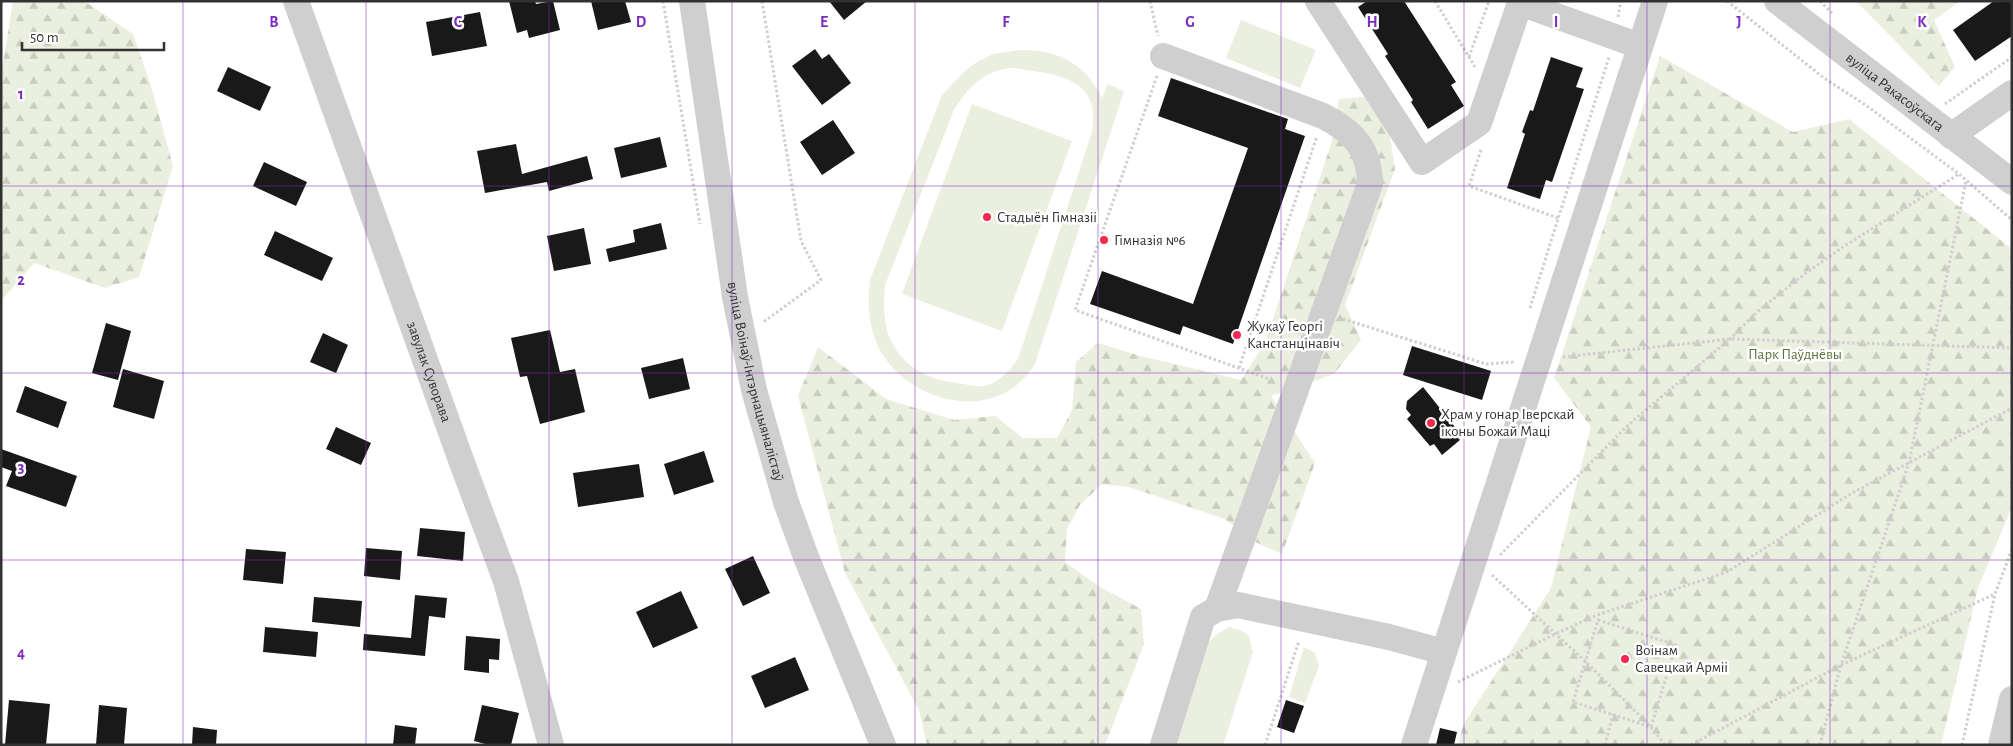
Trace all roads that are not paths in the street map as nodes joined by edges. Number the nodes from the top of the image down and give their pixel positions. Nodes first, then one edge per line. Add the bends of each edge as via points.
1 (296, 1) edge
2 (692, 1) edge
3 (1318, 1) edge
4 (1655, 1) edge
5 (1780, 2) edge
6 (1640, 46) junction
7 (1163, 56) road end
8 (2012, 93) edge
9 (1951, 136) junction
10 (2012, 182) edge
11 (1217, 609) junction
12 (1444, 652) junction
13 (2012, 699) edge
14 (551, 745) edge
15 (883, 745) edge
16 (1163, 745) edge
17 (1414, 745) edge
18 (2001, 745) edge

1 - 14 street, завулак Суворава via 506,581
2 - 15 street, вуліца Воінаў-Інтэрнацыяналістаў via 730,260 754,390 786,502
3 - 6 street via 1422,162 1479,123 1520,3
4 - 6 street
5 - 9 street, вуліца Ракасоўскага
6 - 12 street via 1527,357 1472,569
7 - 11 street via 1343,126 1363,150 1369,165 1370,184
8 - 9 street
9 - 10 street, вуліца Ракасоўскага
11 - 12 street via 1238,605
11 - 16 street via 1203,617
12 - 17 street
13 - 18 street

